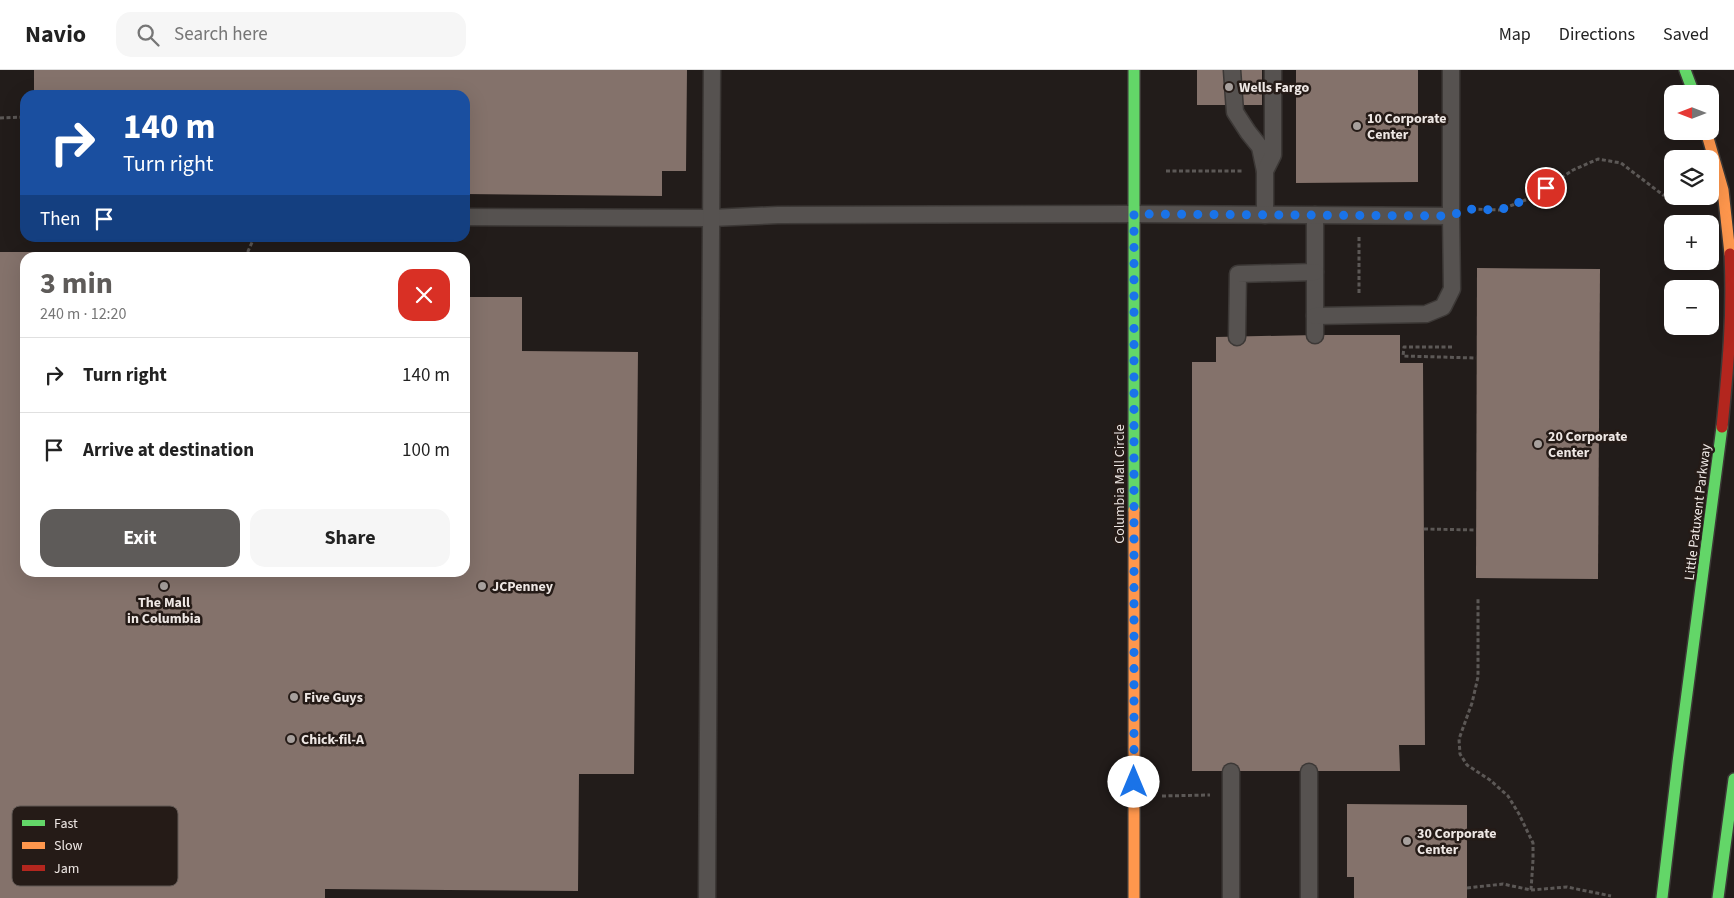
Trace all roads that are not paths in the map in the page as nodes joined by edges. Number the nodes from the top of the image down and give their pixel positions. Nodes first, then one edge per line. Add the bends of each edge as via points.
1 (712, 70) edge
2 (1134, 70) edge
3 (1232, 70) edge
4 (1273, 70) edge
5 (1452, 70) edge
6 (1685, 70) edge
7 (1691, 85) edge
8 (1709, 140) edge
9 (1257, 171) junction
10 (1134, 214) junction
11 (1265, 215) junction
12 (1315, 215) junction
13 (1451, 216) junction
14 (470, 217) edge
15 (711, 218) junction
16 (1732, 249) edge
17 (1315, 272) junction
18 (1315, 316) junction
19 (1315, 336) dead end
20 (1237, 337) dead end
21 (1231, 772) dead end
22 (1310, 772) dead end
23 (1734, 779) edge
24 (708, 898) edge
25 (1134, 898) edge
26 (1231, 898) edge
27 (1310, 898) edge
28 (1662, 898) edge
29 (1718, 898) edge

1 - 15 lane
2 - 10 main road, Columbia Mall Circle
3 - 9 lane via 1235,112 1260,147
4 - 9 lane via 1273,156
5 - 13 lane
6 - 7 main road
8 - 16 main road, Little Patuxent Parkway via 1723,190
9 - 11 lane
10 - 11 lane
10 - 15 lane
10 - 25 main road, Columbia Mall Circle
11 - 12 lane
12 - 13 lane
12 - 17 lane
13 - 18 lane via 1452,289 1443,307 1426,314
14 - 15 lane
15 - 24 lane
16 - 28 main road, Little Patuxent Parkway via 1732,301 1719,460
17 - 18 lane
17 - 20 lane via 1238,274
18 - 19 lane
21 - 26 lane
22 - 27 lane
23 - 29 main road

